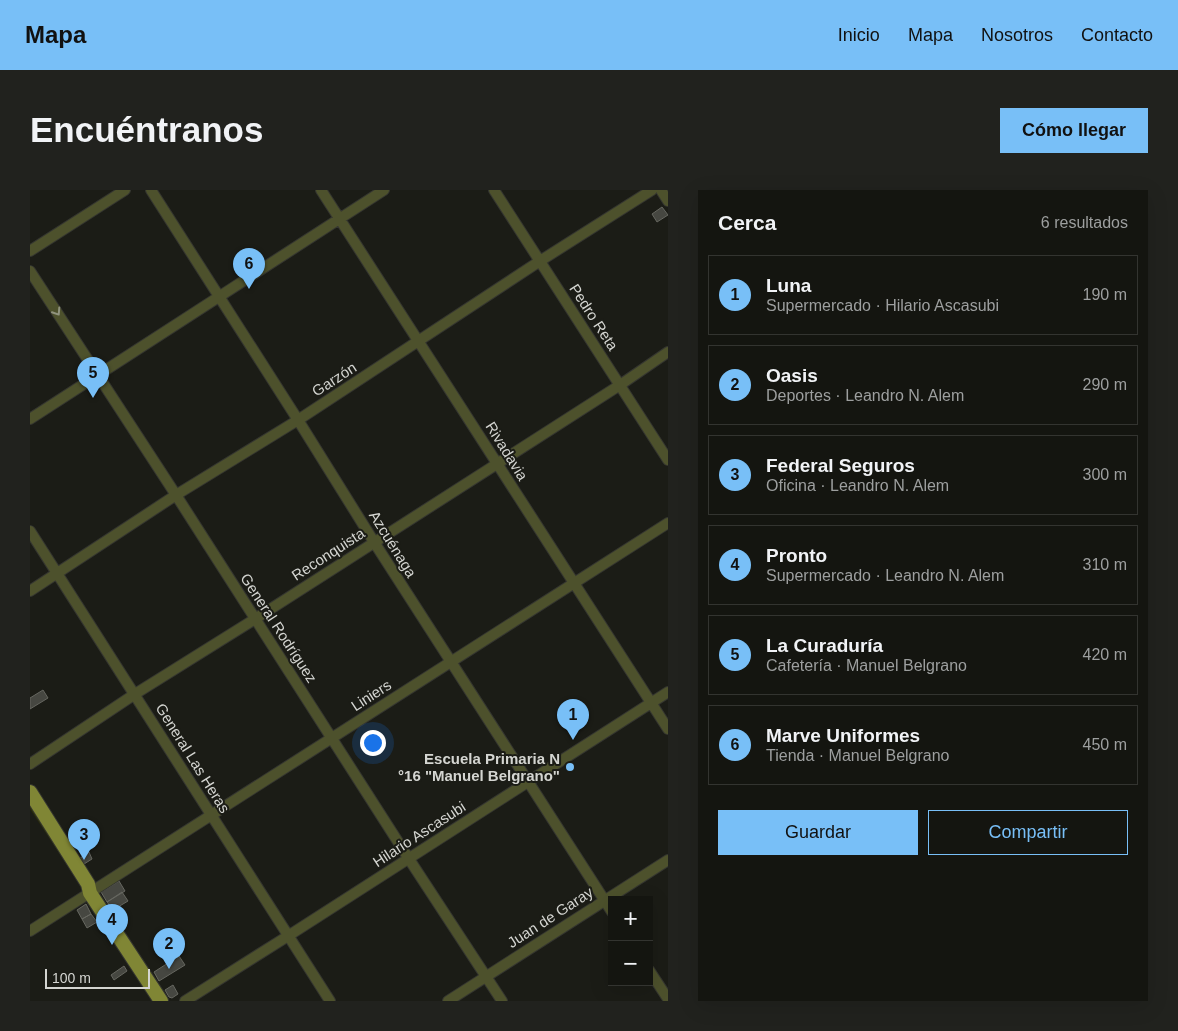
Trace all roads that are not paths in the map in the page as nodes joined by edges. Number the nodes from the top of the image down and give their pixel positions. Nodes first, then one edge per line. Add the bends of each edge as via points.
1 (125, 190) edge
2 (152, 190) edge
3 (321, 190) edge
4 (384, 190) edge
5 (494, 190) edge
6 (652, 190) edge
7 (661, 190) edge
8 (668, 201) edge
9 (339, 219) junction
10 (30, 252) edge
11 (540, 261) junction
12 (30, 271) edge
13 (219, 296) junction
14 (419, 341) junction
15 (668, 352) edge
16 (98, 375) junction
17 (620, 385) junction
18 (30, 419) edge
19 (298, 420) junction
20 (668, 460) edge
21 (497, 463) junction
22 (176, 495) junction
23 (668, 523) edge
24 (30, 530) edge
25 (374, 542) junction
26 (58, 574) junction
27 (573, 583) junction
28 (30, 591) edge
29 (255, 619) junction
30 (451, 662) junction
31 (668, 692) edge
32 (135, 694) junction
33 (651, 703) junction
34 (668, 729) edge
35 (332, 738) junction
36 (30, 764) edge
37 (528, 782) junction
38 (30, 792) edge
39 (30, 810) edge
40 (211, 815) junction
41 (409, 859) junction
42 (668, 860) edge
43 (90, 893) junction
44 (604, 900) junction
45 (608, 906) edge
46 (30, 931) edge
47 (288, 936) junction
48 (486, 976) junction
49 (653, 976) edge
50 (668, 999) edge
51 (161, 1001) edge
52 (185, 1001) edge
53 (330, 1001) edge
54 (448, 1001) edge
55 (502, 1001) edge

1 - 10 street
2 - 13 street, Azcuénaga
3 - 9 street, Rivadavia
4 - 9 street
5 - 11 street, Pedro Reta
6 - 11 street, Garzón
7 - 8 street
9 - 13 street
9 - 14 street, Rivadavia
11 - 14 street, Garzón
11 - 17 street, Pedro Reta
12 -> 16 street, General Rodríguez
13 - 16 street
13 - 19 street, Azcuénaga
14 - 19 street, Garzón
14 - 21 street, Rivadavia
15 - 17 street, Reconquista
16 - 18 street
16 - 22 street, General Rodríguez
17 - 20 street, Pedro Reta
17 - 21 street, Reconquista
19 - 22 street, Garzón
19 - 25 street, Azcuénaga
21 - 25 street, Reconquista
21 - 27 street, Rivadavia
22 - 26 street, Garzón
22 - 29 street, General Rodríguez
23 - 27 street, Liniers
24 - 26 street, General Las Heras
25 - 29 street, Reconquista
25 - 30 street, Azcuénaga
26 - 28 street, Garzón
26 - 32 street, General Las Heras
27 - 30 street, Liniers
27 - 33 street, Rivadavia
29 - 32 street, Reconquista
29 - 35 street, General Rodríguez
30 - 35 street, Liniers
30 - 37 street, Azcuénaga
31 - 33 street, Hilario Ascasubi
32 - 36 street, Reconquista
32 - 40 street, General Las Heras
33 - 34 street, Rivadavia
33 - 37 street, Hilario Ascasubi
35 - 40 street, Liniers
35 - 41 street, General Rodríguez
37 - 41 street, Hilario Ascasubi
37 - 44 street, Azcuénaga
38 - 43 main road via 88,884
39 - 43 main road via 82,888
40 - 43 street, Liniers
40 - 47 street, General Las Heras
41 - 47 street, Hilario Ascasubi
41 - 48 street, General Rodríguez
42 - 44 street, Juan de Garay
43 - 46 street, Liniers
43 - 51 main road
44 - 45 street, Azcuénaga
44 - 48 street, Juan de Garay
47 - 52 street, Hilario Ascasubi
47 - 53 street, General Las Heras
48 - 54 street, Juan de Garay
48 - 55 street, General Rodríguez
49 - 50 street

